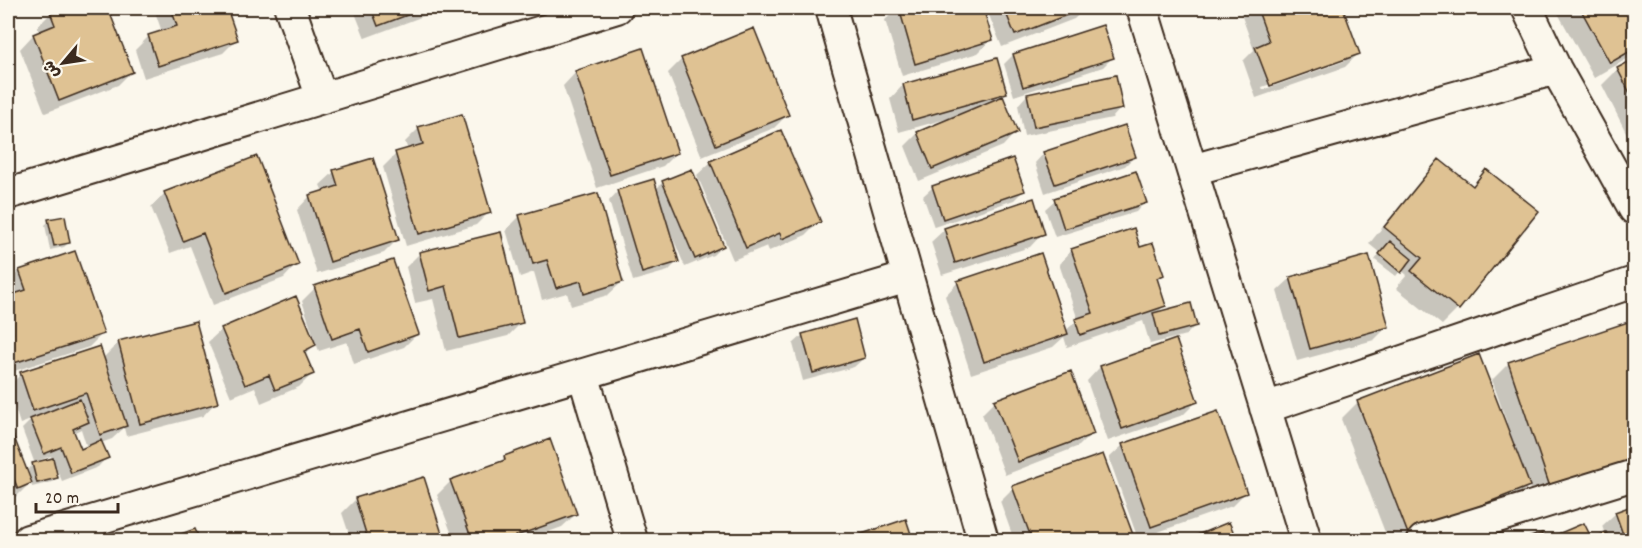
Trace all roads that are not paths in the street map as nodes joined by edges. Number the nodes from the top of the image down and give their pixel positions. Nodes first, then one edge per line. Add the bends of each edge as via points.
1 (290, 8) edge
2 (617, 8) edge
3 (831, 8) edge
4 (1142, 8) edge
5 (1527, 8) edge
6 (1556, 69) junction
7 (322, 98) junction
8 (1192, 170) junction
9 (8, 191) edge
10 (1635, 209) edge
11 (908, 277) junction
12 (1635, 282) edge
13 (583, 374) junction
14 (1265, 408) junction
15 (1635, 475) edge
16 (28, 540) edge
17 (632, 540) edge
18 (983, 540) edge
19 (1306, 540) edge
20 (1423, 540) edge

1 - 7 street
2 - 7 street
3 - 11 street
4 - 8 street
5 - 6 street
6 - 8 street
6 - 10 street
7 - 9 street
8 - 14 street
11 - 13 street
11 - 18 street
12 - 14 street
13 - 16 street
13 - 17 street
14 - 19 street
15 - 20 street

